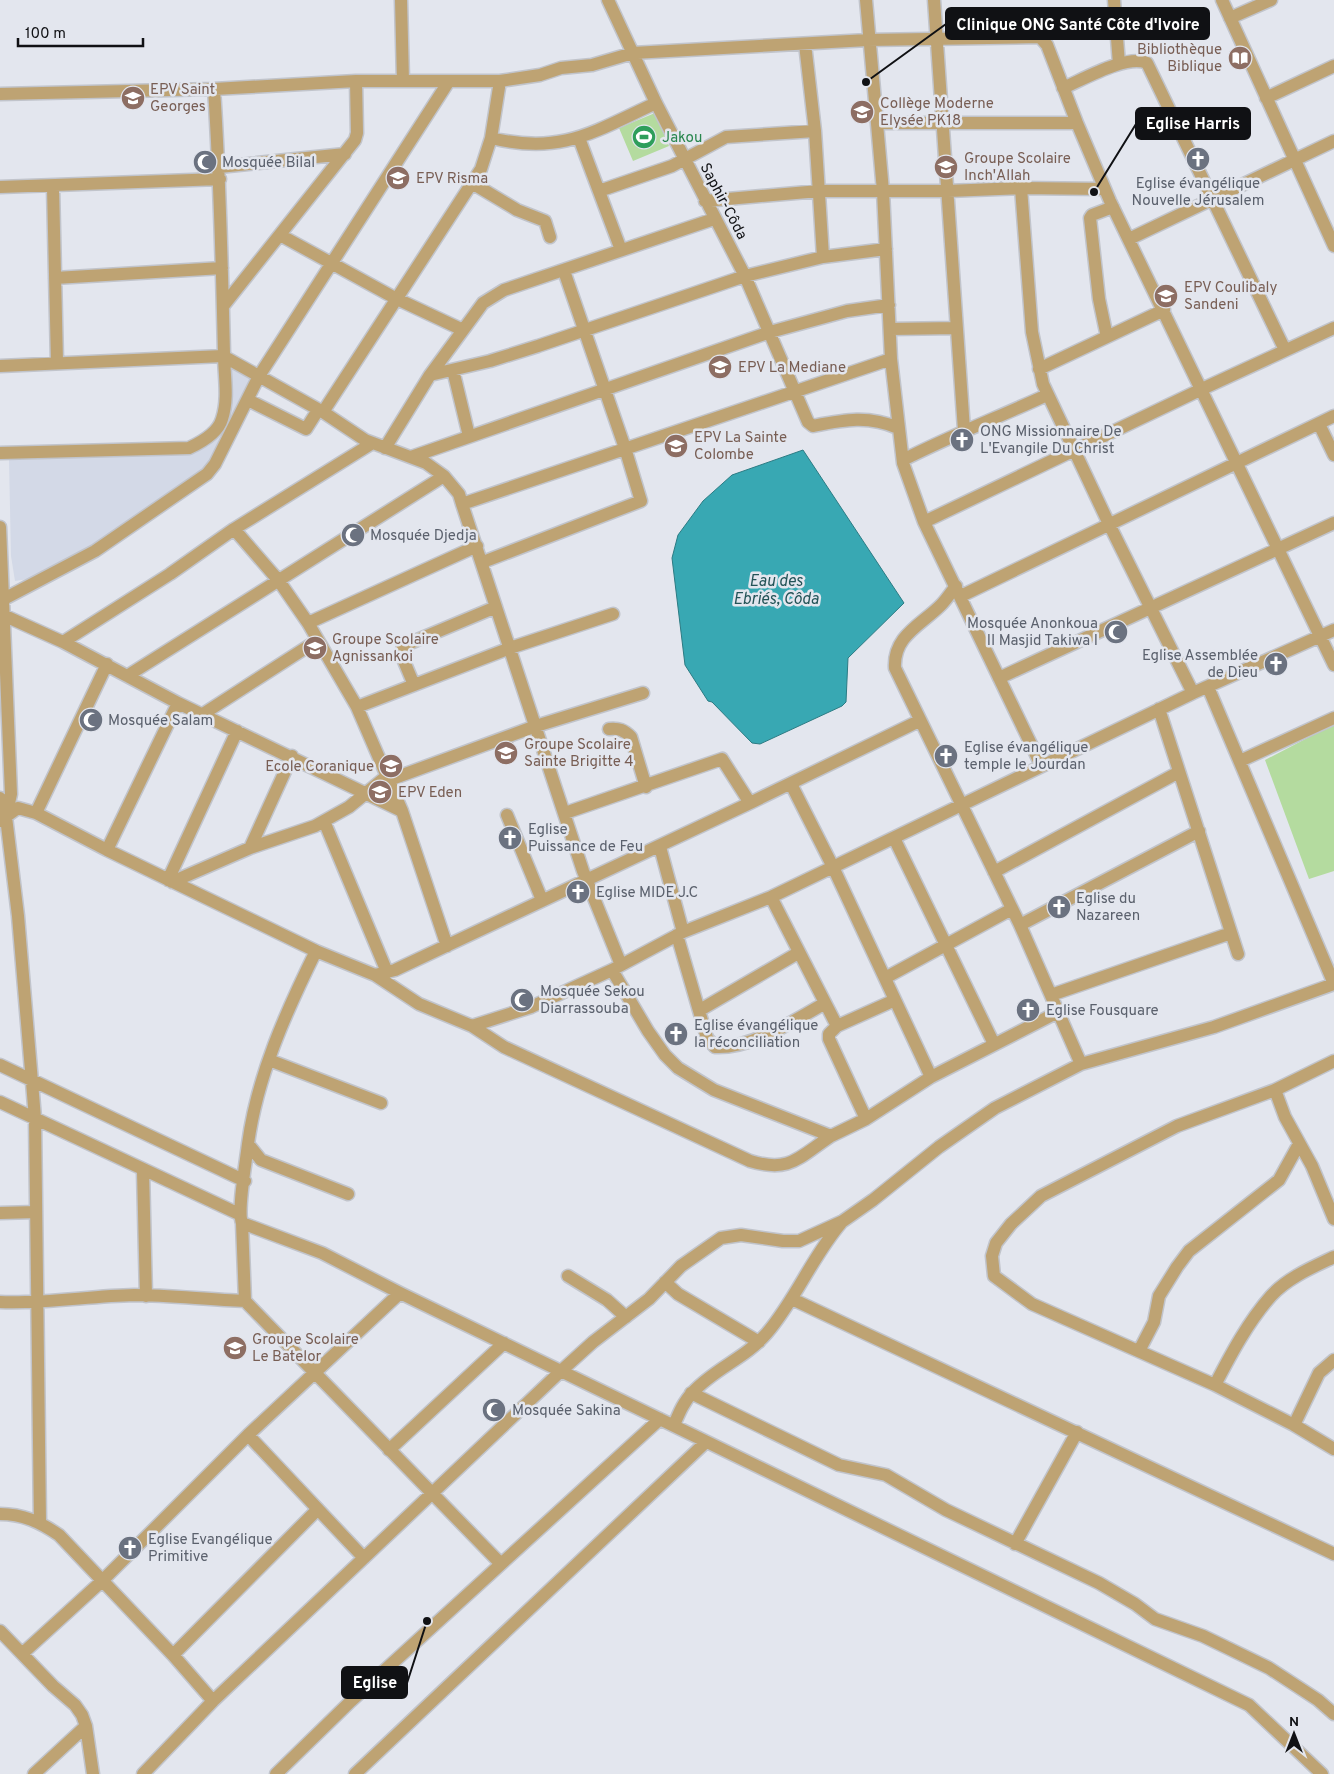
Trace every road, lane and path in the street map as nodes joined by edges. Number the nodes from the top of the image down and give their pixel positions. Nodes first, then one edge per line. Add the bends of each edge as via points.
1 (401, 0) edge
2 (608, 0) edge
3 (866, 0) edge
4 (934, 0) edge
5 (1114, 0) edge
6 (1222, 0) edge
7 (1270, 0) edge
8 (1230, 18) junction
9 (937, 38) junction
10 (868, 40) junction
11 (805, 44) junction
12 (633, 53) junction
13 (1119, 64) junction
14 (1334, 66) edge
15 (356, 81) junction
16 (403, 81) junction
17 (448, 81) junction
18 (500, 81) junction
19 (1063, 88) junction
20 (214, 89) junction
21 (0, 94) edge
22 (1266, 98) junction
23 (656, 103) junction
24 (877, 123) junction
25 (943, 123) junction
26 (1077, 123) junction
27 (815, 131) junction
28 (491, 138) junction
29 (579, 138) junction
30 (1334, 141) edge
31 (345, 154) junction
32 (1293, 160) junction
33 (685, 161) junction
34 (220, 173) junction
35 (472, 183) junction
36 (53, 186) junction
37 (0, 187) edge
38 (1021, 188) junction
39 (1104, 189) junction
40 (599, 191) junction
41 (819, 191) junction
42 (883, 191) junction
43 (948, 191) junction
44 (1212, 199) junction
45 (705, 201) junction
46 (1113, 207) junction
47 (714, 219) junction
48 (1330, 225) edge
49 (280, 235) junction
50 (550, 237) dead end
51 (1129, 239) junction
52 (1334, 246) edge
53 (886, 249) junction
54 (621, 250) junction
55 (823, 257) junction
56 (332, 264) junction
57 (222, 268) junction
58 (564, 270) junction
59 (745, 276) junction
60 (55, 278) junction
61 (395, 298) junction
62 (224, 304) junction
63 (889, 305) junction
64 (1164, 310) junction
65 (956, 328) junction
66 (1334, 328) edge
67 (890, 329) junction
68 (463, 330) junction
69 (584, 330) junction
70 (770, 332) junction
71 (1108, 337) junction
72 (1286, 350) junction
73 (224, 356) junction
74 (891, 359) junction
75 (57, 362) junction
76 (0, 366) edge
77 (1039, 369) junction
78 (453, 370) junction
79 (259, 376) junction
80 (430, 376) junction
81 (1202, 389) junction
82 (605, 390) junction
83 (794, 392) junction
84 (1047, 394) junction
85 (248, 400) junction
86 (320, 411) junction
87 (1334, 416) edge
88 (1319, 424) junction
89 (898, 428) junction
90 (964, 430) junction
91 (469, 436) junction
92 (371, 444) junction
93 (385, 448) junction
94 (625, 448) junction
95 (1074, 450) junction
96 (0, 453) edge
97 (1334, 455) edge
98 (411, 457) junction
99 (903, 460) junction
100 (1236, 464) junction
101 (444, 476) junction
102 (462, 504) junction
103 (924, 522) junction
104 (1334, 523) edge
105 (1108, 524) junction
106 (0, 527) edge
107 (234, 529) junction
108 (477, 546) junction
109 (1276, 549) junction
110 (483, 562) junction
111 (279, 581) junction
112 (958, 591) junction
113 (2, 600) junction
114 (496, 607) junction
115 (1150, 608) junction
116 (612, 614) dead end
117 (3, 615) junction
118 (308, 623) junction
119 (1334, 630) edge
120 (1321, 636) junction
121 (318, 640) junction
122 (63, 642) junction
123 (510, 648) junction
124 (107, 664) junction
125 (1334, 665) edge
126 (127, 676) junction
127 (999, 678) junction
128 (414, 685) junction
129 (1208, 687) junction
130 (643, 693) dead end
131 (1193, 693) junction
132 (178, 703) junction
133 (357, 707) junction
134 (1159, 709) junction
135 (203, 714) junction
136 (1334, 718) edge
137 (919, 721) junction
138 (536, 726) junction
139 (609, 729) dead end
140 (237, 732) junction
141 (292, 756) junction
142 (1240, 761) junction
143 (1041, 766) junction
144 (1179, 772) junction
145 (388, 778) junction
146 (790, 784) junction
147 (646, 787) junction
148 (364, 793) junction
149 (0, 798) edge
150 (750, 803) junction
151 (962, 805) junction
152 (402, 811) junction
153 (36, 813) junction
154 (566, 813) junction
155 (507, 815) dead end
156 (3, 819) edge
157 (324, 821) junction
158 (1199, 831) junction
159 (894, 838) junction
160 (660, 847) junction
161 (250, 848) junction
162 (107, 850) junction
163 (833, 867) junction
164 (994, 872) junction
165 (586, 879) junction
166 (170, 881) junction
167 (771, 896) junction
168 (542, 900) junction
169 (1012, 909) junction
170 (1020, 925) junction
171 (1231, 933) junction
172 (680, 934) junction
173 (946, 945) junction
174 (447, 946) junction
175 (316, 951) junction
176 (798, 953) junction
177 (1238, 954) dead end
178 (616, 968) junction
179 (381, 974) junction
180 (885, 978) junction
181 (1334, 984) edge
182 (1051, 995) junction
183 (895, 1000) junction
184 (825, 1003) junction
185 (700, 1010) junction
186 (1058, 1012) junction
187 (472, 1026) junction
188 (837, 1026) junction
189 (994, 1044) junction
190 (270, 1060) junction
191 (1334, 1061) edge
192 (1081, 1064) junction
193 (0, 1065) edge
194 (931, 1077) junction
195 (32, 1080) junction
196 (1275, 1090) junction
197 (0, 1102) edge
198 (381, 1103) dead end
199 (35, 1118) junction
200 (866, 1119) junction
201 (831, 1136) junction
202 (248, 1144) junction
203 (1299, 1144) junction
204 (143, 1171) junction
205 (245, 1181) junction
206 (348, 1194) dead end
207 (36, 1212) junction
208 (0, 1213) edge
209 (241, 1219) junction
210 (1334, 1219) edge
211 (843, 1221) junction
212 (1334, 1258) edge
213 (568, 1276) dead end
214 (665, 1282) junction
215 (400, 1294) junction
216 (146, 1296) junction
217 (792, 1299) junction
218 (0, 1302) edge
219 (244, 1302) junction
220 (36, 1303) junction
221 (626, 1317) junction
222 (759, 1342) junction
223 (504, 1343) junction
224 (1139, 1351) junction
225 (1334, 1360) edge
226 (561, 1371) junction
227 (315, 1373) junction
228 (1215, 1384) junction
229 (691, 1393) junction
230 (660, 1419) junction
231 (674, 1425) junction
232 (1294, 1425) junction
233 (1077, 1432) junction
234 (248, 1435) junction
235 (706, 1442) junction
236 (1334, 1449) edge
237 (389, 1450) junction
238 (432, 1493) junction
239 (318, 1509) junction
240 (0, 1514) edge
241 (40, 1522) junction
242 (1015, 1544) junction
243 (1334, 1554) edge
244 (364, 1558) junction
245 (501, 1564) junction
246 (102, 1582) junction
247 (1, 1632) edge
248 (23, 1652) junction
249 (173, 1655) junction
250 (213, 1701) junction
251 (1334, 1714) edge
252 (86, 1726) junction
253 (34, 1774) edge
254 (92, 1774) edge
255 (143, 1774) edge
256 (276, 1774) edge
257 (355, 1774) edge
258 (1322, 1774) edge

1 - 16 street
2 - 12 street, Saphir-Côda
3 - 10 street
4 - 9 street
5 - 13 street
6 - 8 street
7 - 8 street
8 - 22 street
9 - 10 street
9 - 19 street via 1040,37 1048,45
9 - 25 street
10 - 11 street
10 - 24 street
11 - 12 street
11 - 27 street
12 - 18 street via 592,65
12 - 23 street, Saphir-Côda
13 - 19 street
13 - 44 street via 1139,60 1147,63
14 - 22 street
15 - 16 street
15 - 20 street
15 - 31 street via 357,133
16 - 17 street
17 - 18 street
17 - 56 street
18 - 28 street
19 - 26 street
20 - 21 street
20 - 34 street
22 - 32 street
23 - 29 street
23 - 33 street, Saphir-Côda
24 - 25 street
24 - 42 street
25 - 26 street
25 - 43 street
26 - 39 street
27 - 33 street via 726,137
27 - 41 street
28 - 29 street via 534,145 557,144
28 - 35 street via 486,158
29 - 40 street
30 - 32 street
31 - 34 street
31 - 49 street
32 - 44 street
32 - 48 street
33 - 40 street
33 - 45 street, Saphir-Côda
34 - 36 street
34 - 57 street
35 - 50 street via 517,210 545,221
35 - 61 street
36 - 37 street
36 - 60 street
38 - 39 street
38 - 43 street
38 - 77 street via 1032,332
39 - 46 street
40 - 54 street
41 - 42 street
41 - 45 street
41 - 55 street
42 - 43 street
42 - 53 street
43 - 65 street
44 - 51 street
44 - 72 street
45 - 47 street, Saphir-Côda
46 - 51 street
46 - 71 street via 1090,218 1099,299
47 - 54 street
47 - 59 street, Saphir-Côda
48 - 52 street
49 - 56 street
49 - 62 street
51 - 64 street
53 - 55 street
53 - 63 street
54 - 58 street
55 - 59 street
56 - 61 street
56 - 79 street
57 - 60 street
57 - 62 street
58 - 68 street via 492,296
58 - 69 street
59 - 69 street
59 - 70 street, Saphir-Côda
60 - 75 street
61 - 68 street
61 - 86 street
62 - 73 street
63 - 67 street
63 - 70 street
64 - 71 street
64 - 81 street
65 - 67 street
65 - 90 street
66 - 72 street
67 - 74 street
68 - 80 street
69 - 78 street
69 - 82 street
70 - 82 street
70 - 83 street, Saphir-Côda
71 - 77 street
72 - 81 street
73 - 75 street
73 - 79 street
73 - 96 street via 222,420 204,442 189,448
74 - 83 street
74 - 89 street
75 - 76 street
77 - 84 street
78 - 80 street
78 - 91 street
79 - 85 street
79 - 86 street
80 - 93 street
81 - 95 street
81 - 100 street
82 - 91 street
82 - 94 street
83 - 89 street, Saphir-Côda via 813,426 873,419
83 - 94 street
84 - 90 street
84 - 95 street
85 - 86 street via 306,428
85 - 113 street via 215,464 201,480 96,551
86 - 92 street
87 - 88 street
88 - 97 street
88 - 100 street
89 - 99 street
90 - 99 street
91 - 98 street
92 - 93 street
92 - 107 street
93 - 98 street
94 - 102 street
94 - 110 street via 640,501
95 - 103 street
95 - 105 street
98 - 101 street
99 - 103 street
100 - 105 street
100 - 109 street
101 - 102 street via 459,494
101 - 111 street
102 - 108 street
103 - 112 street
104 - 109 street
105 - 112 street
105 - 115 street
106 - 113 street
107 - 111 street
107 - 122 street
108 - 110 street
108 - 118 street
109 - 115 street
109 - 120 street
110 - 114 street
111 - 118 street
111 - 126 street
112 - 127 street
112 - 137 street via 910,632 894,654 895,668
113 - 117 street
114 - 123 street
114 - 128 street via 403,646 402,654
115 - 127 street
115 - 131 street
116 - 123 street
117 - 122 street
117 - 156 street via 11,794
118 - 121 street
119 - 120 street
120 - 125 street
120 - 129 street
121 - 133 street
121 - 135 street
122 - 124 street
123 - 128 street
123 - 138 street
124 - 126 street
124 - 153 street
126 - 132 street
127 - 143 street
128 - 133 street
129 - 131 street
129 - 142 street
130 - 138 street
131 - 134 street
132 - 135 street
132 - 162 street
133 - 145 street
134 - 143 street
134 - 144 street
135 - 140 street
136 - 142 street
137 - 146 street
137 - 151 street
138 - 145 street
138 - 154 street
139 - 147 street via 616,728 631,737
140 - 141 street
140 - 166 street
141 - 148 street
141 - 161 street
142 - 181 street
143 - 151 street
144 - 158 street
144 - 164 street
145 - 148 street
145 - 152 street
146 - 150 street
146 - 163 street
147 - 150 street via 722,759
147 - 154 street
148 - 152 street
148 - 157 street via 349,807
149 - 156 street
150 - 160 street
151 - 159 street
151 - 164 street
152 - 174 street
153 - 156 street via 18,808
153 - 162 street
154 - 165 street
155 - 168 street
156 - 195 street via 22,954
157 - 161 street
157 - 179 street
158 - 170 street
158 - 171 street
159 - 163 street
159 - 173 street
160 - 165 street
160 - 172 street
161 - 166 street
162 - 166 street
163 - 167 street
163 - 180 street
164 - 169 street
165 - 168 street
165 - 178 street
166 - 175 street
167 - 172 street
167 - 176 street
168 - 174 street
169 - 170 street
169 - 173 street
170 - 182 street
171 - 177 street
171 - 182 street
172 - 178 street
172 - 185 street
173 - 180 street
173 - 189 street
174 - 179 street
175 - 179 street
175 - 190 street via 291,1002
176 - 184 street
176 - 185 street
178 - 187 street via 557,997
178 - 201 street via 648,1031 678,1068 714,1090
179 - 187 street via 419,1004
180 - 183 street
181 - 192 street via 1214,1027
182 - 186 street
183 - 188 street
183 - 194 street
184 - 185 street via 784,1026 726,1048 710,1043
184 - 188 street
186 - 189 street
186 - 192 street
187 - 201 street via 504,1047 769,1167 785,1165
188 - 200 street via 829,1034 829,1039
189 - 194 street
190 - 198 street
190 - 202 street via 252,1110
191 - 196 street
192 - 211 street via 995,1108
193 - 195 street
194 - 200 street
195 - 199 street
195 - 205 street
196 - 203 street
196 - 224 street via 1177,1126 1041,1196 996,1243 992,1266 994,1276 1000,1282 1032,1304
197 - 199 street
199 - 204 street
199 - 207 street
200 - 201 street
202 - 205 street
202 - 206 street via 261,1160
203 - 210 street
203 - 224 street via 1279,1180 1189,1251 1159,1296 1154,1322
204 - 209 street
204 - 216 street
205 - 209 street
207 - 208 street
207 - 220 street
209 - 215 street via 322,1253
209 - 219 street
211 - 214 street via 799,1241 741,1235 721,1238 681,1266
211 - 217 street via 823,1244
212 - 228 street via 1293,1279 1272,1295 1237,1343
213 - 221 street via 607,1300
214 - 221 street
214 - 222 street via 678,1294
215 - 223 street
215 - 227 street
216 - 219 street
216 - 220 street via 105,1296
217 - 222 street
217 - 233 street
218 - 220 street
219 - 227 street
220 - 241 street
221 - 226 street
222 - 229 street
223 - 226 street
223 - 237 street
224 - 228 street
225 - 232 street via 1319,1373
226 - 230 street
226 - 238 street
227 - 234 street
227 - 237 street
228 - 232 street
229 - 231 street
229 - 242 street via 839,1465 886,1476
230 - 231 street
230 - 245 street
231 - 235 street
232 - 236 street
233 - 242 street
233 - 243 street
234 - 239 street
234 - 246 street
235 - 257 street
235 - 258 street via 1249,1705
237 - 238 street
238 - 244 street
238 - 245 street
239 - 244 street
239 - 249 street
240 - 241 street
241 - 246 street via 59,1535
242 - 251 street via 1099,1583 1155,1618 1203,1636 1269,1668
244 - 250 street
245 - 256 street
246 - 248 street
246 - 249 street
247 - 248 street
248 - 252 street via 53,1686 75,1704
249 - 250 street
250 - 255 street
252 - 253 street
252 - 254 street

